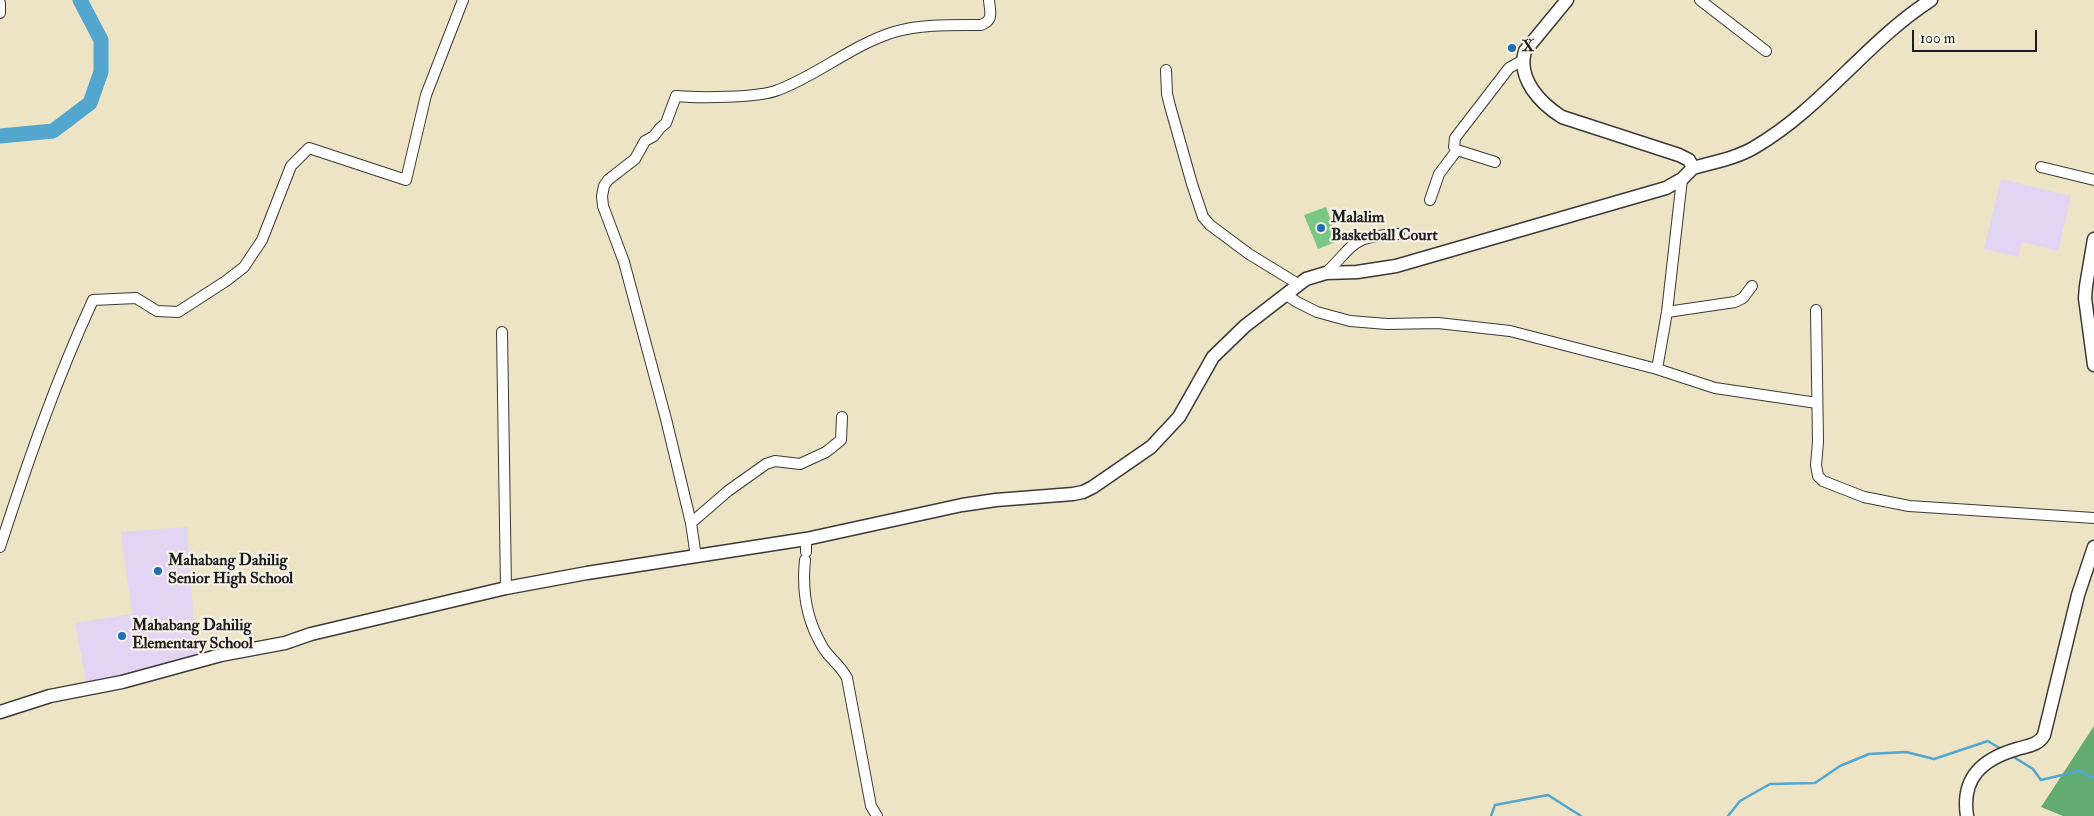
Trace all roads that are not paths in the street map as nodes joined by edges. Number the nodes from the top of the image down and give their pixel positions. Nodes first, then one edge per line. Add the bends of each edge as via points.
1 (463, 0) edge
2 (989, 0) edge
3 (1567, 0) edge
4 (1700, 0) edge
5 (1931, 0) edge
6 (0, 3) edge
7 (0, 13) edge
8 (1766, 51) dead end
9 (1523, 60) junction
10 (1166, 70) dead end
11 (1457, 150) junction
12 (1496, 162) dead end
13 (2041, 167) dead end
14 (1693, 168) junction
15 (1682, 179) junction
16 (2094, 180) edge
17 (1430, 200) dead end
18 (1398, 234) dead end
19 (2094, 240) edge
20 (1326, 273) junction
21 (1298, 284) junction
22 (1752, 286) dead end
23 (1285, 294) junction
24 (1816, 310) dead end
25 (1667, 312) junction
26 (502, 332) dead end
27 (2094, 365) edge
28 (1657, 369) junction
29 (1816, 403) junction
30 (842, 417) dead end
31 (2094, 518) edge
32 (691, 523) junction
33 (806, 539) junction
34 (0, 547) edge
35 (2094, 547) edge
36 (696, 556) junction
37 (506, 588) junction
38 (0, 712) edge
39 (877, 816) edge
40 (1967, 816) edge

1 - 34 street via 426,95 406,180 309,148 291,166 262,240 244,267 226,281 178,312 157,311 136,298 93,300 74,340
2 - 32 street via 991,17 981,25 930,26 894,32 770,93 676,96 666,123 646,141 635,159 604,186 603,206 624,262
3 - 9 street via 1529,46
4 - 8 street
5 - 14 street via 1883,36 1813,105 1783,129 1741,154
6 - 7 street
9 - 11 street via 1509,68 1455,138
9 - 14 street via 1529,83 1549,109 1574,122 1689,160
10 - 21 street via 1170,106 1204,217 1249,254
11 - 12 street
11 - 17 street via 1439,174
13 - 16 street
14 - 15 street
15 - 20 street via 1666,188 1415,261 1381,269
15 - 25 street
18 - 20 street via 1377,235 1351,244
19 - 27 street via 2085,298
20 - 21 street via 1314,275
21 - 23 street
22 - 25 street via 1744,298 1735,302
23 - 28 street via 1317,312 1350,321 1438,323 1510,331
23 - 33 street via 1230,339 1214,357 1179,417 1160,439 1083,492 953,507
24 - 29 street
25 - 28 street
26 - 37 street
28 - 29 street via 1715,388
29 - 31 street via 1817,471 1823,481 1840,489 1909,506
30 - 32 street via 841,440 826,452 800,464 775,461 766,464
32 - 36 street
33 - 36 street
33 - 39 street via 803,586 806,605 821,645 847,678 871,806
35 - 40 street via 2078,595 2044,735 2037,743 1996,756 1972,777 1968,787
36 - 37 street
37 - 38 street via 311,634 285,644 221,655 122,682 50,696

